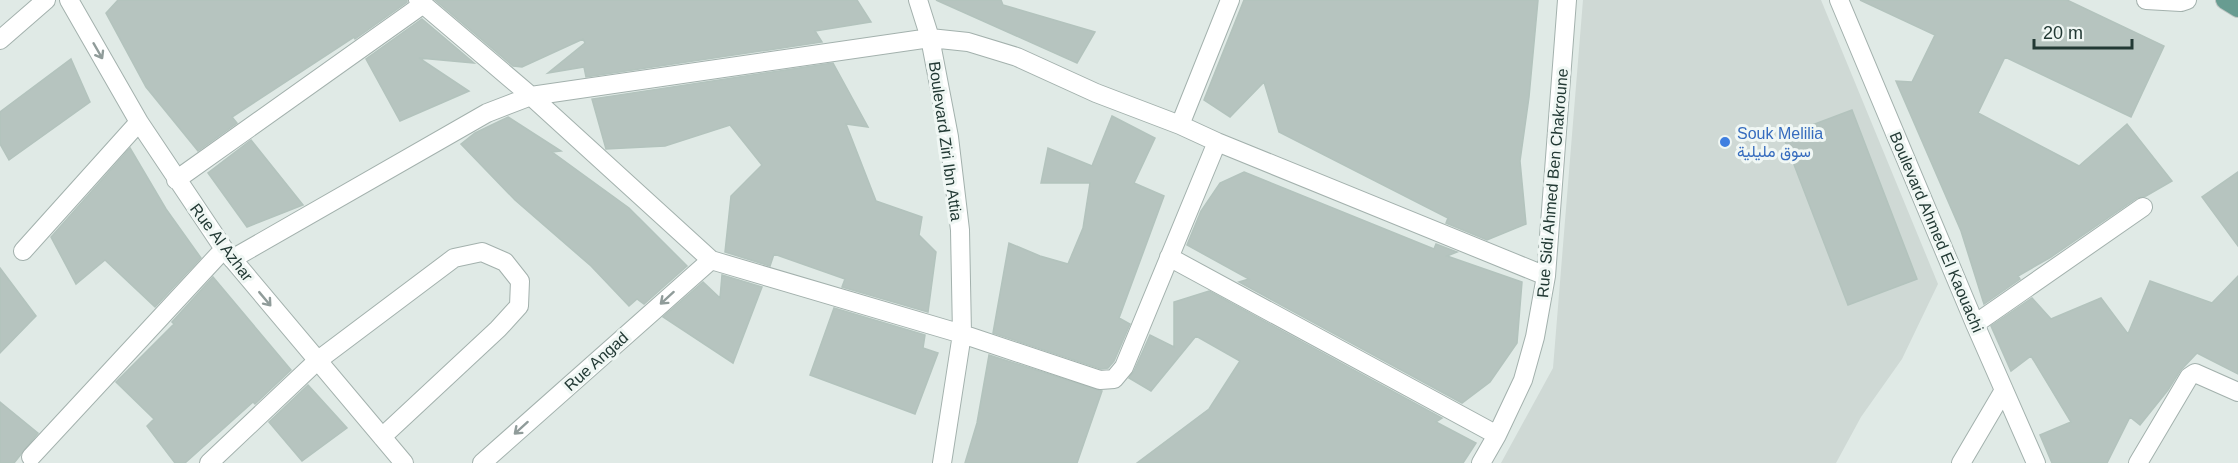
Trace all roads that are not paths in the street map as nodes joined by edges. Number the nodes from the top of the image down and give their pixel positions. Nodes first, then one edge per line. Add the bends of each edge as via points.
1 (46, 0) edge
2 (69, 0) edge
3 (918, 0) edge
4 (1230, 0) edge
5 (1567, 0) edge
6 (1839, 0) edge
7 (2146, 0) edge
8 (2187, 0) edge
9 (2225, 0) edge
10 (420, 2) edge
11 (2238, 8) edge
12 (930, 38) junction
13 (0, 40) edge
14 (531, 96) junction
15 (139, 122) junction
16 (1180, 125) junction
17 (1217, 142) junction
18 (176, 180) junction
19 (2144, 207) dead end
20 (23, 251) dead end
21 (228, 254) junction
22 (1169, 257) junction
23 (711, 260) junction
24 (1546, 276) junction
25 (1975, 324) junction
26 (962, 334) junction
27 (317, 361) junction
28 (2004, 390) junction
29 (2238, 392) edge
30 (1497, 435) junction
31 (382, 437) junction
32 (31, 457) dead end
33 (209, 463) edge
34 (404, 463) edge
35 (482, 463) edge
36 (942, 463) edge
37 (1481, 463) edge
38 (1961, 463) edge
39 (2036, 463) edge
40 (2138, 463) edge

1 - 13 street
2 -> 15 street, Rue Al Azhar
3 - 12 street, Boulevard Ziri Ibn Attia
4 - 16 street
5 - 24 street, Rue Sidi Ahmed Ben Chakroune
6 - 25 street, Boulevard Ahmed El Kaouachi
7 - 8 street
9 - 11 main road
10 - 14 street
10 - 18 street
12 - 14 street
12 - 16 street via 968,42 1017,57
12 - 26 street, Boulevard Ziri Ibn Attia via 949,137 960,230
14 - 21 street via 487,113
14 - 23 street
15 - 18 street, Rue Al Azhar
15 - 20 street
16 - 17 street
17 - 22 street
17 - 24 street
18 - 21 street, Rue Al Azhar
19 - 25 street
21 -> 27 street, Rue Al Azhar
21 - 32 street
22 - 26 street via 1124,367 1114,380 1100,380
22 - 30 street
23 - 26 street
23 -> 35 street, Rue Angad
24 - 30 street, Rue Sidi Ahmed Ben Chakroune via 1531,357
25 - 28 street, Boulevard Ahmed El Kaouachi
26 - 36 street, Boulevard Ziri Ibn Attia
27 - 31 street, Rue Al Azhar
27 - 31 street via 454,258 482,252 505,262 520,281 519,306
27 - 33 street
28 - 38 street
28 - 39 street, Boulevard Ahmed El Kaouachi
29 - 40 street via 2195,373 2189,377
30 - 37 street, Rue Sidi Ahmed Ben Chakroune
31 - 34 street, Rue Al Azhar

